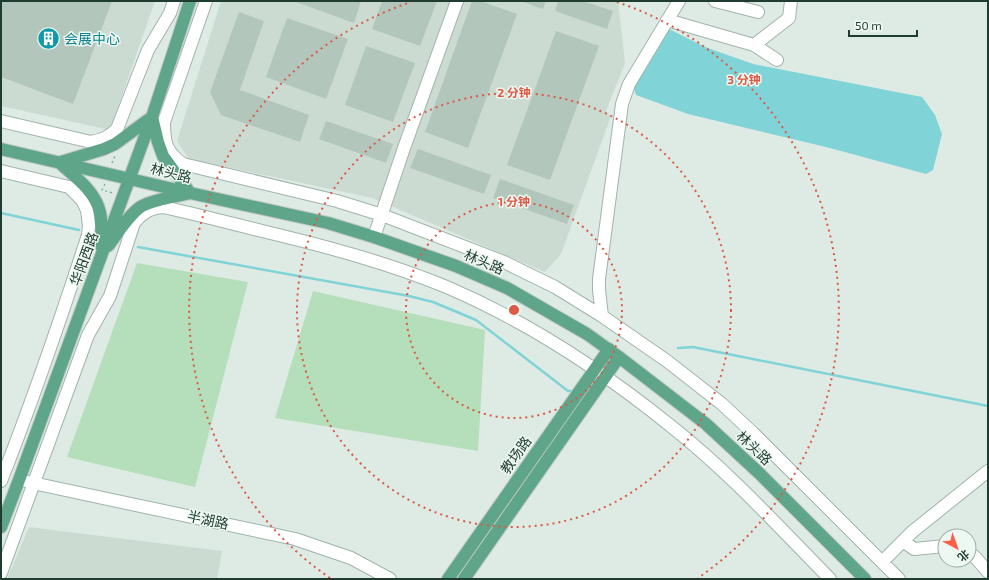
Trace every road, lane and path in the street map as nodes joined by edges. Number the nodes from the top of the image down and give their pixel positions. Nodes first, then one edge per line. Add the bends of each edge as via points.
1 (174, 1) edge
2 (190, 1) edge
3 (206, 1) edge
4 (457, 1) edge
5 (679, 1) edge
6 (715, 1) edge
7 (791, 1) edge
8 (758, 12) dead end
9 (667, 20) junction
10 (754, 45) junction
11 (777, 60) dead end
12 (152, 117) junction
13 (1, 121) edge
14 (1, 149) edge
15 (60, 163) junction
16 (1, 171) edge
17 (129, 178) junction
18 (190, 193) junction
19 (382, 215) junction
20 (374, 237) junction
21 (102, 254) junction
22 (602, 316) junction
23 (609, 349) junction
24 (619, 357) junction
25 (594, 369) junction
26 (605, 377) junction
27 (988, 471) edge
28 (19, 480) junction
29 (1, 481) edge
30 (35, 483) junction
31 (1, 527) edge
32 (903, 541) junction
33 (937, 547) edge
34 (977, 559) edge
35 (882, 562) junction
36 (988, 572) edge
37 (1, 573) edge
38 (390, 579) edge
39 (448, 579) edge
40 (464, 579) edge
41 (830, 579) edge
42 (865, 579) edge
43 (899, 579) edge

1 - 13 street via 170,13 148,50 117,129 110,136 91,142
2 - 12 main road, 华阳西路
3 - 19 street via 164,122 164,134 169,151 183,164 337,201
4 - 19 street
5 - 9 street
6 - 8 street
7 - 10 street via 789,18
9 - 10 street
9 - 22 street via 629,84 622,104 599,279
10 - 11 street
12 - 15 main road via 115,144
12 - 17 main road, 华阳西路
12 - 18 main road via 163,156
14 - 15 main road, 林头路
15 - 17 main road, 林头路
15 - 21 main road via 85,187 99,207
16 - 29 street via 69,187 82,200 87,210 89,226 59,326
17 - 18 main road, 林头路
17 - 21 main road, 华阳西路
18 - 20 main road, 林头路 via 328,223
18 - 21 main road via 142,206
19 - 20 street
19 - 22 street via 504,262 555,287
20 - 23 main road, 林头路 via 456,266 507,288
21 - 28 main road, 华阳西路
22 - 35 street via 667,361 722,404
23 - 24 main road, 林头路
23 - 25 main road, 教场路
24 - 26 main road, 教场路
24 - 42 main road, 林头路 via 706,424
25 - 26 street
25 - 30 street via 503,314 420,277 321,245 174,209 154,208 141,215 134,223 110,296 88,335
25 - 39 main road, 教场路
26 - 40 main road, 教场路
26 - 41 street via 697,447
27 - 32 street
28 - 30 street, 半湖路
28 - 31 main road, 华阳西路
30 - 37 street
30 - 38 street, 半湖路 via 295,539 351,558
32 - 33 street via 914,549
32 - 35 street
34 - 36 street
35 - 43 street

